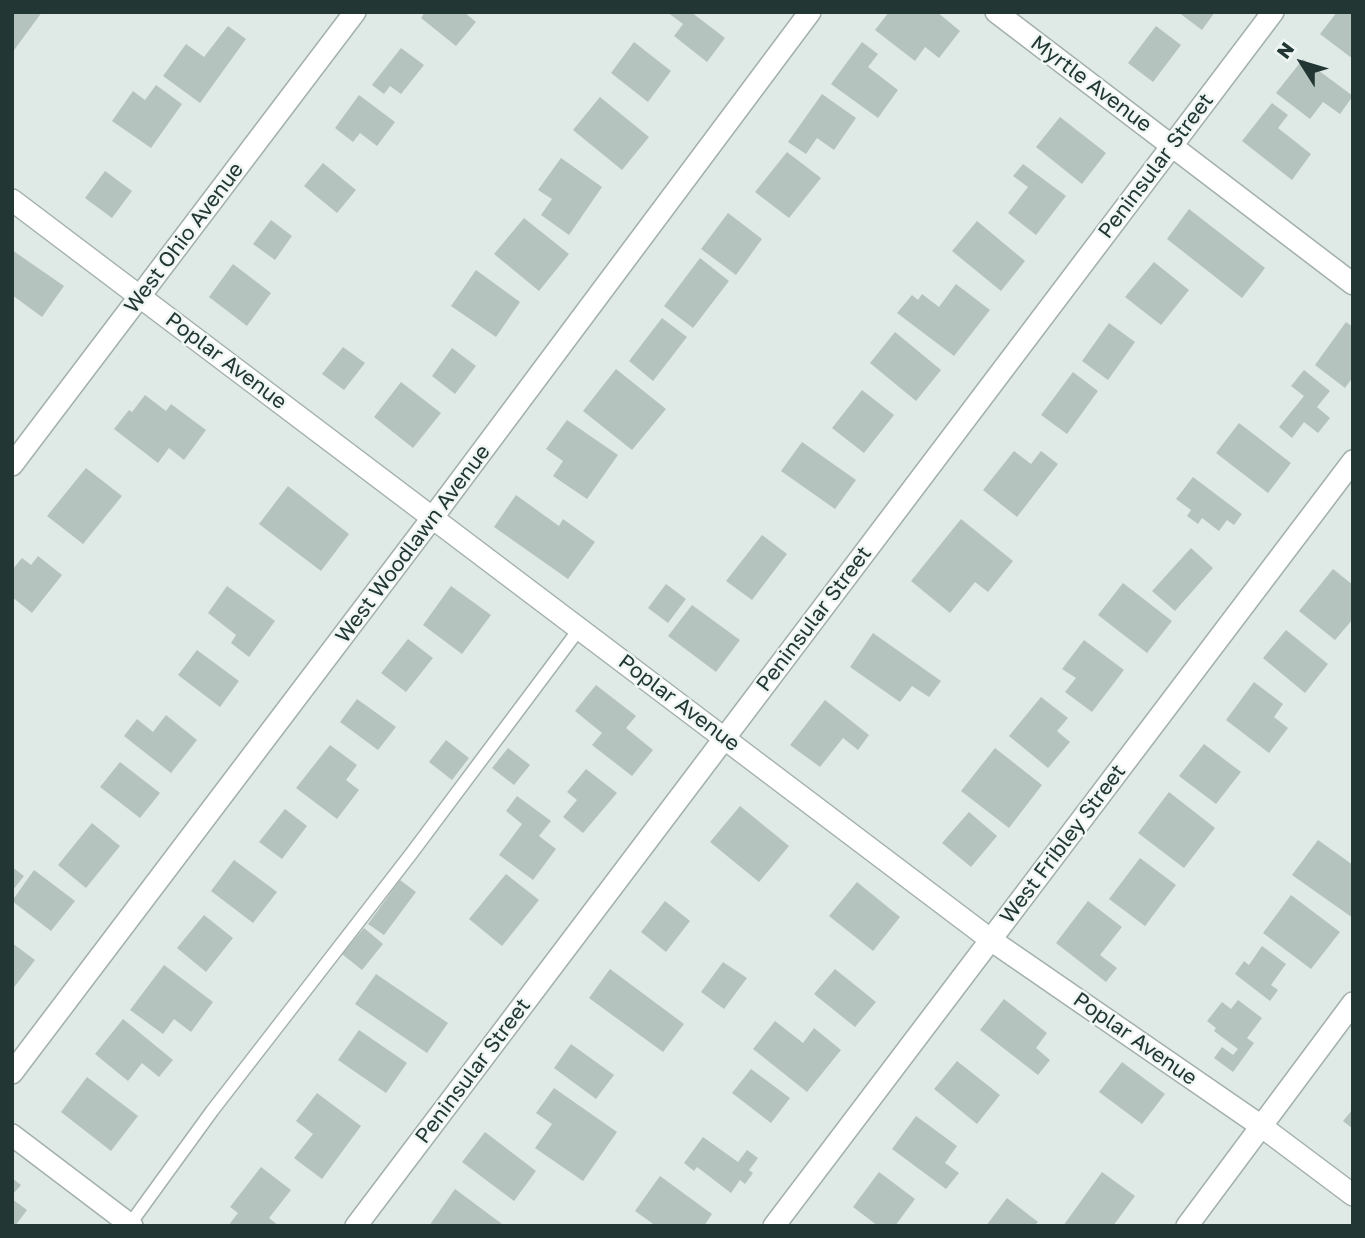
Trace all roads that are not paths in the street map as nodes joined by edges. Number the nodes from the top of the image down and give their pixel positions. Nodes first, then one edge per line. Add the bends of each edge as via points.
1 (355, 12) edge
2 (810, 12) edge
3 (996, 12) edge
4 (1273, 12) edge
5 (1172, 145) junction
6 (12, 200) edge
7 (1353, 284) edge
8 (140, 296) junction
9 (1353, 461) edge
10 (12, 465) edge
11 (433, 517) junction
12 (580, 628) junction
13 (725, 738) junction
14 (991, 940) junction
15 (1353, 1003) edge
16 (12, 1073) edge
17 (1261, 1126) junction
18 (12, 1135) edge
19 (1353, 1195) edge
20 (131, 1225) edge
21 (356, 1226) edge
22 (774, 1226) edge
23 (1186, 1226) edge

1 - 8 street, West Ohio Avenue
2 - 11 street, West Woodlawn Avenue
3 - 5 street, Myrtle Avenue
4 - 5 street, Peninsular Street
5 - 7 street, Myrtle Avenue
5 - 13 street, Peninsular Street
6 - 8 street, Poplar Avenue
8 - 10 street, West Ohio Avenue
8 - 11 street, Poplar Avenue
9 - 14 street, West Fribley Street
11 - 12 street, Poplar Avenue
11 - 16 street, West Woodlawn Avenue
12 - 13 street, Poplar Avenue
12 - 20 lane via 212,1111
13 - 14 street, Poplar Avenue
13 - 21 street, Peninsular Street
14 - 17 street, Poplar Avenue
14 - 22 street, West Fribley Street
15 - 17 street
17 - 19 street, Poplar Avenue
17 - 23 street
18 - 20 street

